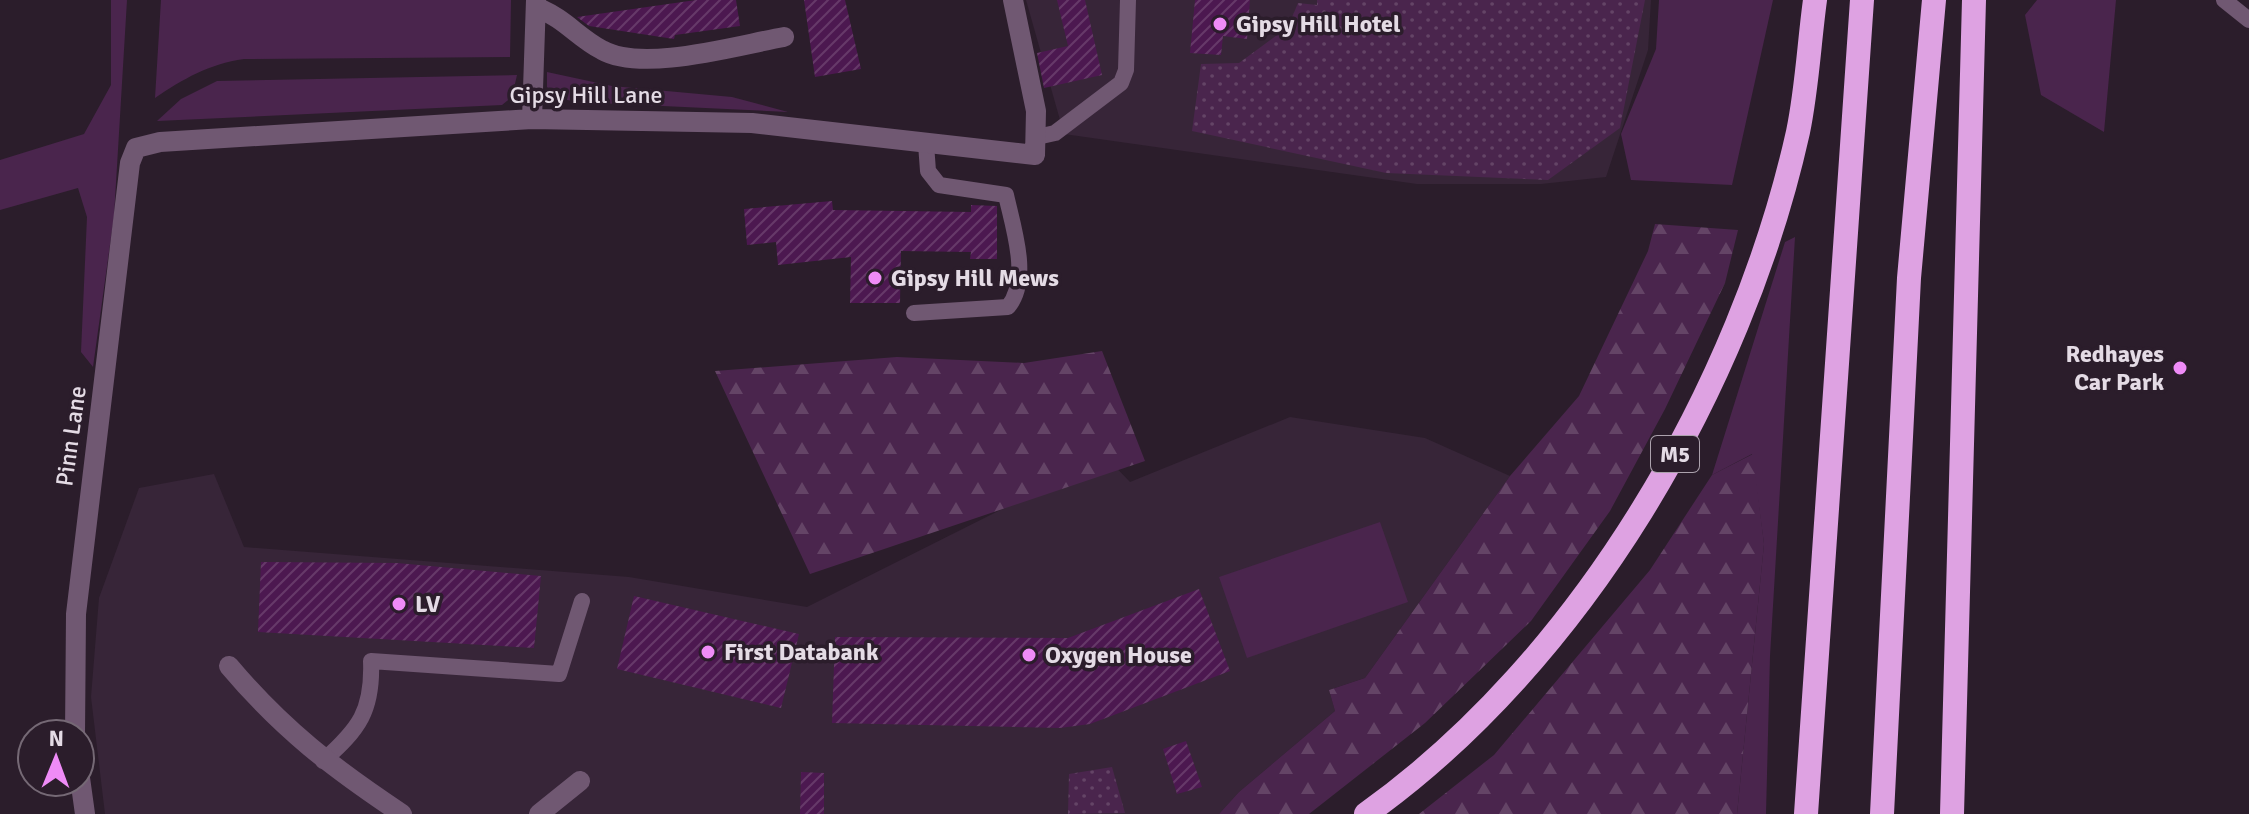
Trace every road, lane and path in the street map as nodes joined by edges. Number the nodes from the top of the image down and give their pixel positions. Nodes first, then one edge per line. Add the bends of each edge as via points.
1 (1013, 0) edge
2 (1128, 0) edge
3 (1815, 0) edge
4 (1862, 0) edge
5 (1934, 0) edge
6 (1974, 0) edge
7 (2224, 0) edge
8 (536, 3) edge
9 (2249, 20) edge
10 (784, 37) dead end
11 (532, 119) junction
12 (926, 144) junction
13 (1036, 146) junction
14 (136, 148) joint
15 (914, 313) dead end
16 (582, 601) dead end
17 (229, 666) dead end
18 (75, 718) edge
19 (323, 761) junction
20 (580, 781) dead end
21 (402, 814) edge
22 (539, 814) edge
23 (1366, 814) edge
24 (1806, 814) edge
25 (1882, 814) edge
26 (1952, 814) edge

1 - 13 street via 1028,66
2 - 13 lane via 1121,83
3 - 23 highway, M5 via 1798,131 1760,268 1708,393 1649,502 1561,625 1492,704 1417,778
4 - 24 highway
5 - 25 highway via 1909,278
6 - 26 highway
7 - 9 lane
8 - 10 street via 602,50 621,57 648,59
8 - 11 street
11 - 12 street, Gipsy Hill Lane via 752,123
11 - 14 street, Gipsy Hill Lane via 160,142
12 - 13 street, Gipsy Hill Lane
12 - 15 lane via 928,171 939,185 1006,195 1019,283 1008,307
14 - 18 street, Pinn Lane via 85,524 76,614
16 - 19 lane via 559,674 371,661 370,702 352,735
17 - 19 street
19 - 21 street
20 - 22 street

